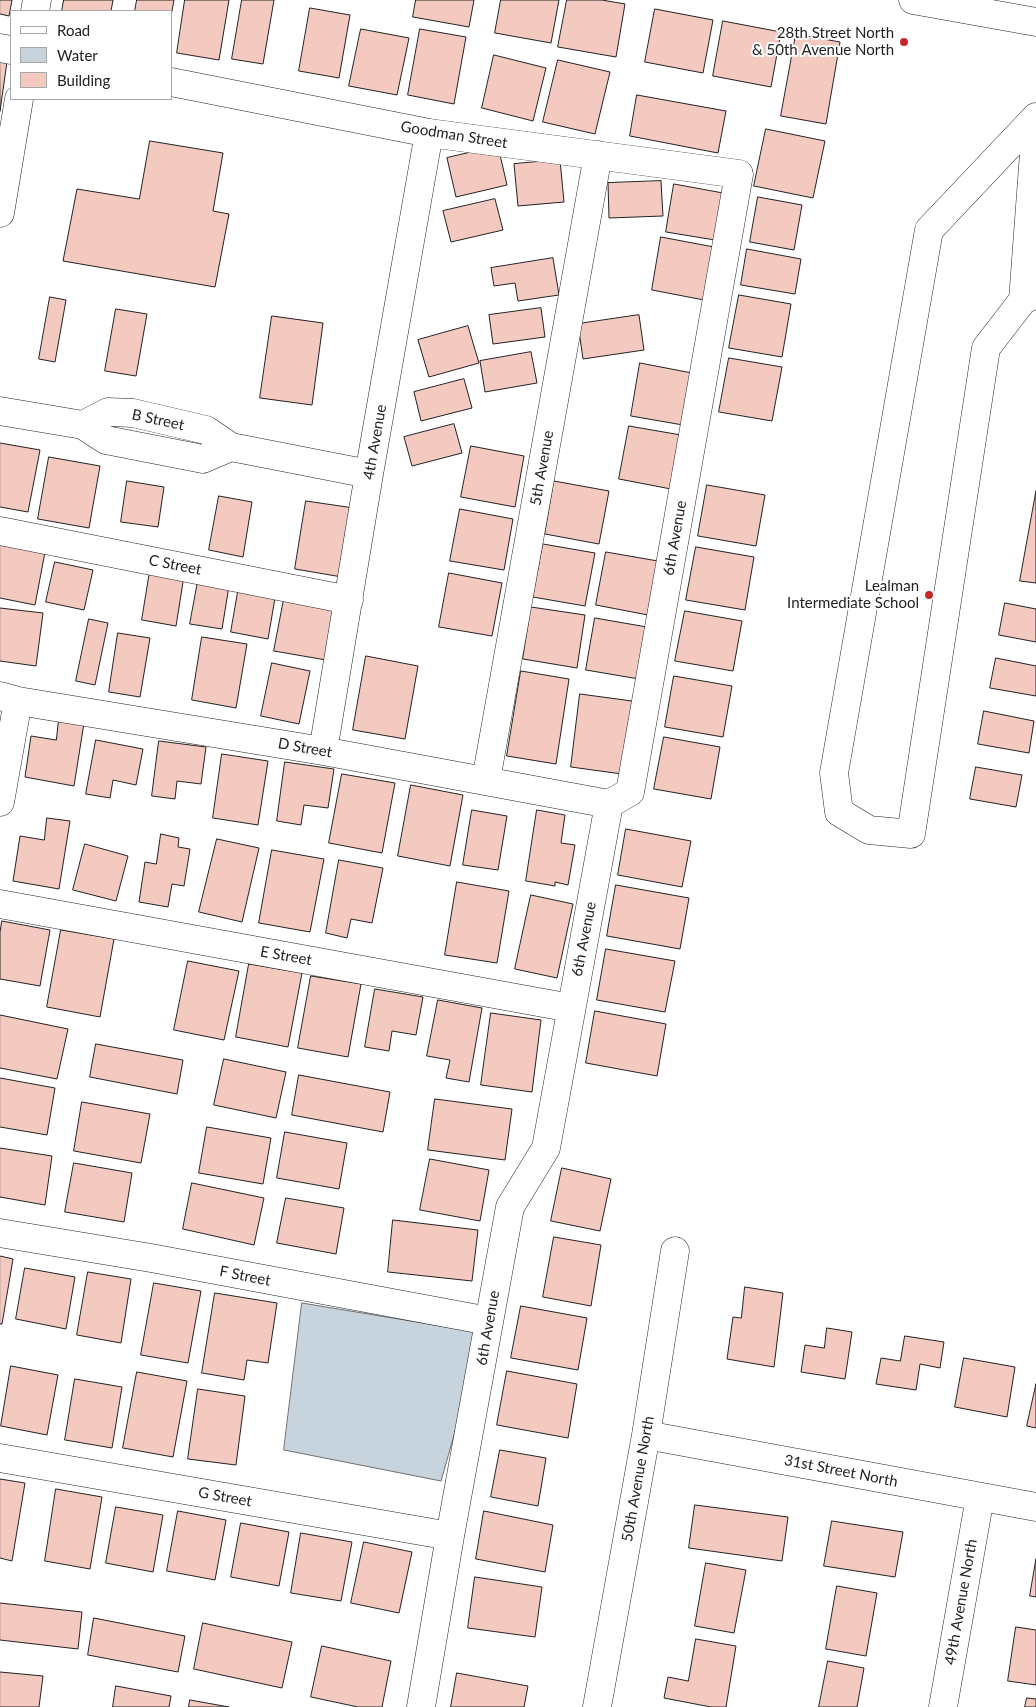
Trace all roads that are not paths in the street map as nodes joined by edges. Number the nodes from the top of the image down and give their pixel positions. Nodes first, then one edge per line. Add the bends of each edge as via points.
1 (913, 0) edge
2 (1036, 22) edge
3 (172, 82) edge
4 (19, 100) edge
5 (1036, 117) edge
6 (1036, 126) edge
7 (429, 133) junction
8 (598, 155) junction
9 (739, 174) joint
10 (0, 213) edge
11 (1030, 298) edge
12 (0, 411) edge
13 (370, 474) junction
14 (0, 531) edge
15 (349, 600) junction
16 (9, 698) edge
17 (323, 751) junction
18 (486, 780) junction
19 (0, 802) edge
20 (609, 804) junction
21 (0, 904) edge
22 (571, 1008) junction
23 (0, 1233) edge
24 (675, 1251) dead end
25 (489, 1321) junction
26 (646, 1435) junction
27 (0, 1458) edge
28 (980, 1497) junction
29 (1036, 1507) edge
30 (450, 1536) junction
31 (421, 1707) edge
32 (597, 1707) edge
33 (943, 1707) edge

1 - 2 street
3 - 7 street, Goodman Street
4 - 10 street
5 - 11 street via 929,230 834,773 840,812 869,830 911,834 986,348
6 - 11 street
7 - 8 street, Goodman Street
7 - 13 street, 4th Avenue
8 - 9 street, Goodman Street
8 - 18 street, 5th Avenue
9 - 20 street, 6th Avenue via 630,792
12 - 13 street, B Street via 83,425 108,412 133,413 206,430 231,447
13 - 15 street, 4th Avenue
14 - 15 street, C Street
15 - 17 street, 4th Avenue
16 - 17 street, D Street
16 - 19 street
17 - 18 street, D Street
18 - 20 street, D Street
20 - 22 street, 6th Avenue
21 - 22 street, E Street
22 - 25 street, 6th Avenue via 546,1148 510,1207
23 - 25 street, F Street
24 - 26 street, 50th Avenue North
25 - 30 street, 6th Avenue
26 - 28 street, 31st Street North
26 - 32 street, 50th Avenue North
27 - 30 street, G Street
28 - 29 street, 31st Street North
28 - 33 street, 49th Avenue North
30 - 31 street, 6th Avenue

